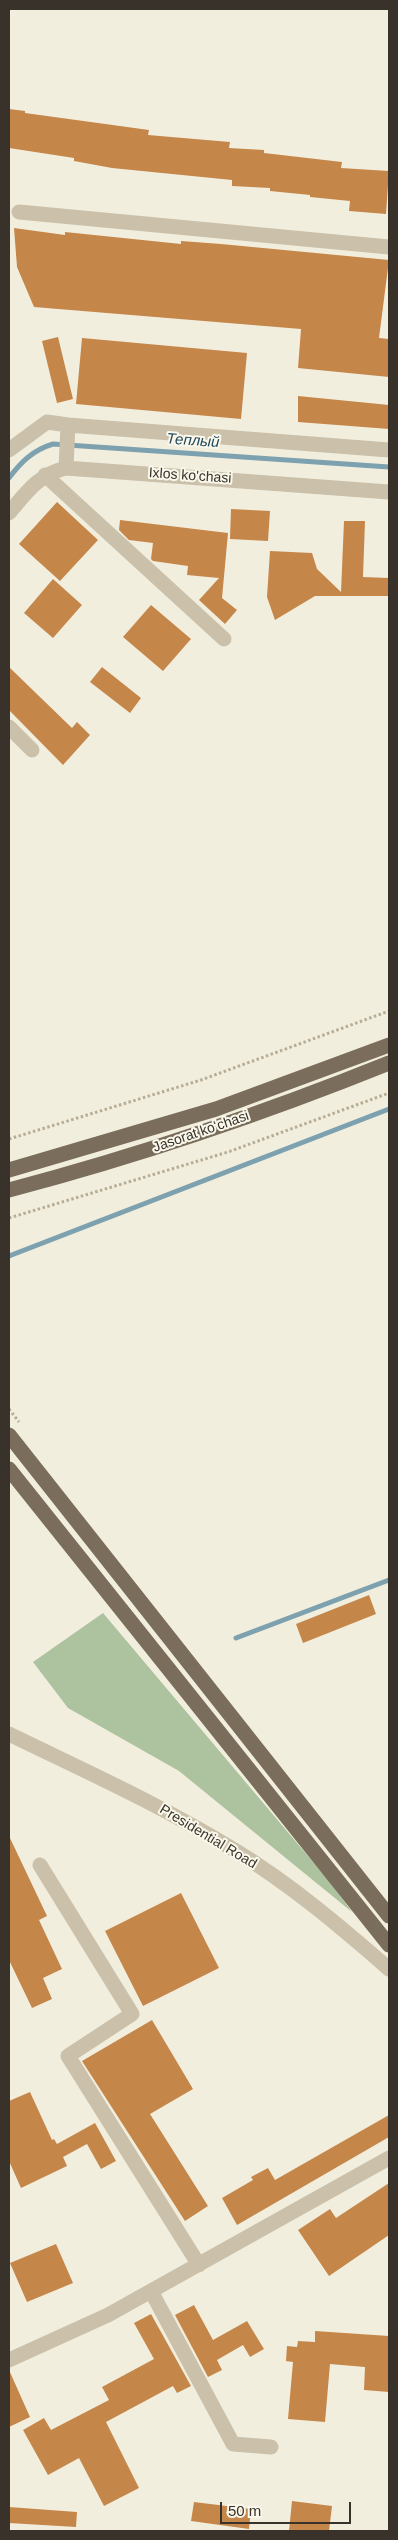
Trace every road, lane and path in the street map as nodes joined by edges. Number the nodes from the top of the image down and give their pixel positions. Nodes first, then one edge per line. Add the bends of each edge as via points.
1 (19, 212) dead end
2 (389, 248) edge
3 (68, 425) junction
4 (9, 450) edge
5 (389, 450) edge
6 (66, 468) junction
7 (45, 474) junction
8 (389, 492) edge
9 (9, 513) edge
10 (224, 639) dead end
11 (9, 727) edge
12 (32, 750) dead end
13 (389, 1011) edge
14 (389, 1045) edge
15 (389, 1063) edge
16 (389, 1093) edge
17 (9, 1139) edge
18 (9, 1170) edge
19 (9, 1190) edge
20 (9, 1218) edge
21 (9, 1435) edge
22 (9, 1469) edge
23 (9, 1734) edge
24 (40, 1865) dead end
25 (389, 1916) edge
26 (389, 1945) edge
27 (389, 1969) edge
28 (389, 2158) edge
29 (199, 2265) junction
30 (151, 2292) junction
31 (9, 2360) edge
32 (271, 2447) dead end

1 - 2 street
3 - 4 street via 47,422
3 - 5 street
3 - 6 street
6 - 7 street, Ixlos ko'chasi
6 - 8 street, Ixlos ko'chasi
7 - 9 street, Ixlos ko'chasi
7 - 10 street
11 - 12 street
13 - 17 path via 201,1080
14 - 18 main road, Jasorat koʻchasi via 216,1109
15 - 19 main road, Jasorat koʻchasi via 249,1116 117,1160
16 - 20 path via 228,1152
21 - 25 main road
22 - 26 main road
23 - 27 street, Presidential Road via 150,1802 237,1852 320,1912
24 - 29 street via 132,2014 68,2056
28 - 29 street
29 - 30 street
30 - 31 street
30 - 32 street via 233,2444

